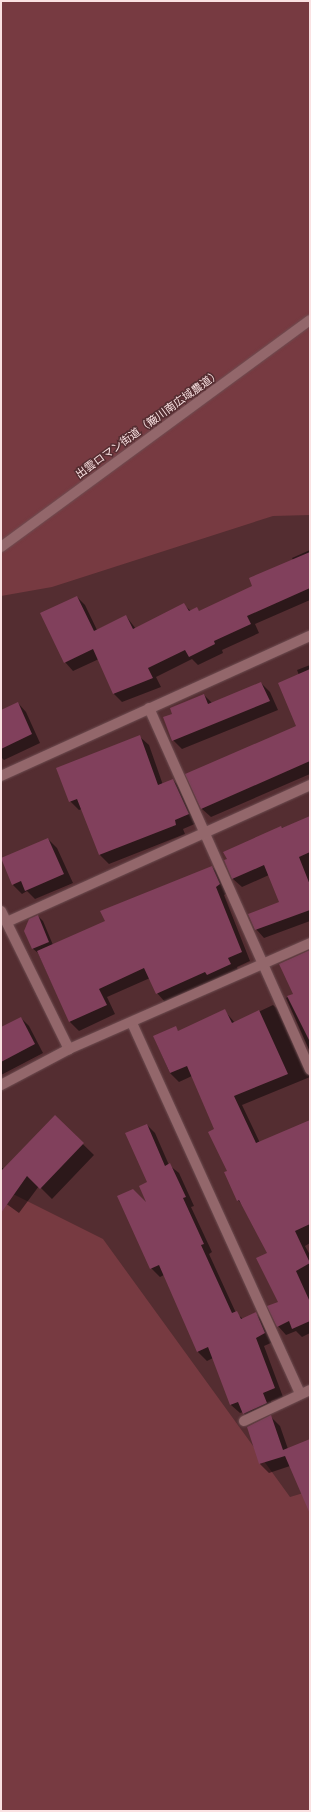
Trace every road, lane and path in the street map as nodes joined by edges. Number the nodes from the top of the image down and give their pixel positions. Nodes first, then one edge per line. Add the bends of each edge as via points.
1 (310, 320) edge
2 (1, 547) edge
3 (310, 636) edge
4 (149, 708) junction
5 (1, 776) edge
6 (310, 785) edge
7 (204, 833) junction
8 (1, 911) edge
9 (7, 922) junction
10 (310, 943) edge
11 (261, 964) junction
12 (132, 1023) junction
13 (69, 1049) junction
14 (310, 1070) edge
15 (1, 1085) edge
16 (310, 1390) edge
17 (300, 1394) junction
18 (244, 1421) dead end

1 - 2 street, 出雲ロマン街道（簸川南広域農道）
3 - 4 street
4 - 5 street
4 - 7 street
6 - 7 street
7 - 9 street
7 - 11 street
8 - 9 street
9 - 13 street
10 - 11 street
11 - 12 street
11 - 14 street
12 - 13 street
12 - 17 street
13 - 15 street
16 - 17 street
17 - 18 street

